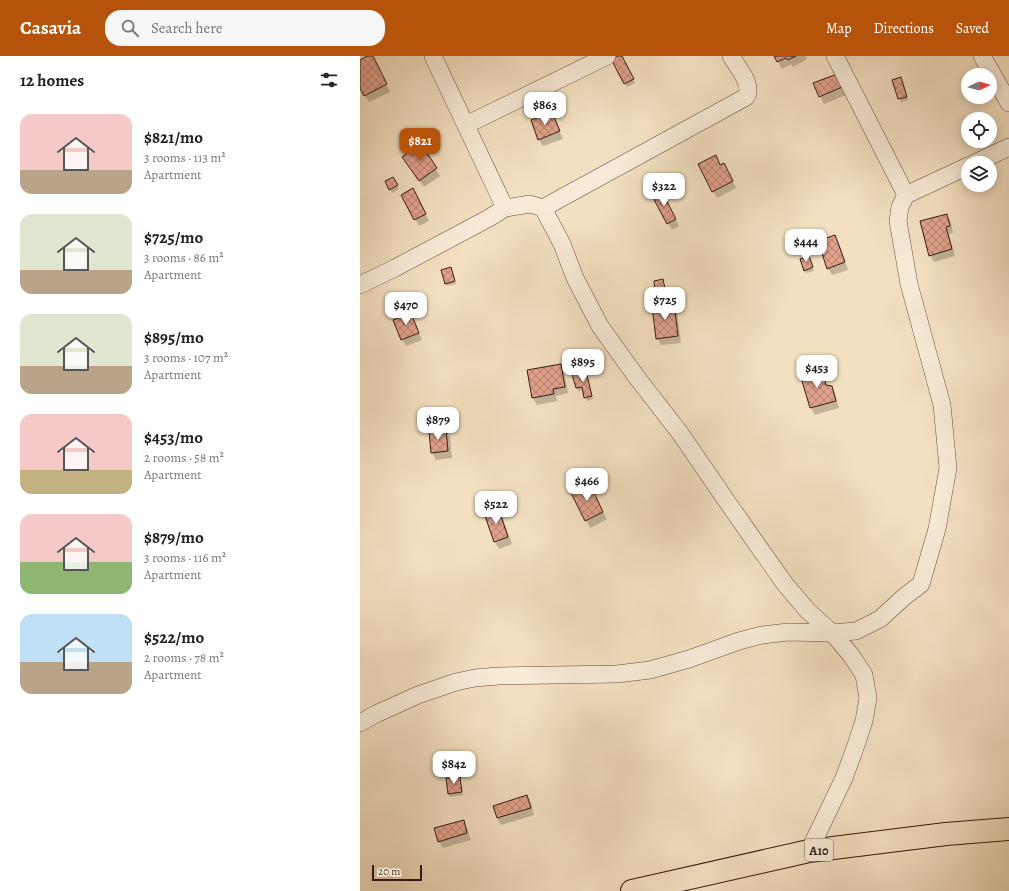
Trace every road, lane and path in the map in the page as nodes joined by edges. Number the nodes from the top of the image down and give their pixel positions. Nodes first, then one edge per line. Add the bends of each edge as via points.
1 (433, 56) edge
2 (607, 56) edge
3 (731, 56) edge
4 (835, 56) edge
5 (982, 56) edge
6 (1009, 103) edge
7 (466, 125) junction
8 (1009, 147) edge
9 (990, 156) edge
10 (961, 169) edge
11 (906, 195) junction
12 (505, 208) junction
13 (543, 208) junction
14 (360, 285) edge
15 (832, 633) junction
16 (360, 723) edge
17 (1009, 830) edge
18 (809, 851) junction
19 (632, 891) edge

1 - 7 street
2 - 7 street
3 - 13 street via 746,82 746,97
4 - 11 street
5 - 6 street
7 - 12 street
8 - 9 street
10 - 11 street
11 - 15 street via 900,207 898,221 909,284 942,405 948,468 936,529 921,584 880,619 856,631
12 - 13 street via 530,204
12 - 14 street
13 - 15 street via 600,326 634,375 680,433 785,584 807,610
15 - 16 street via 788,632 762,635 650,670 616,674 475,678 418,696
15 - 18 street via 864,675 868,698 864,721 844,778
17 - 18 main road, A10 via 946,834
18 - 19 main road, A10

